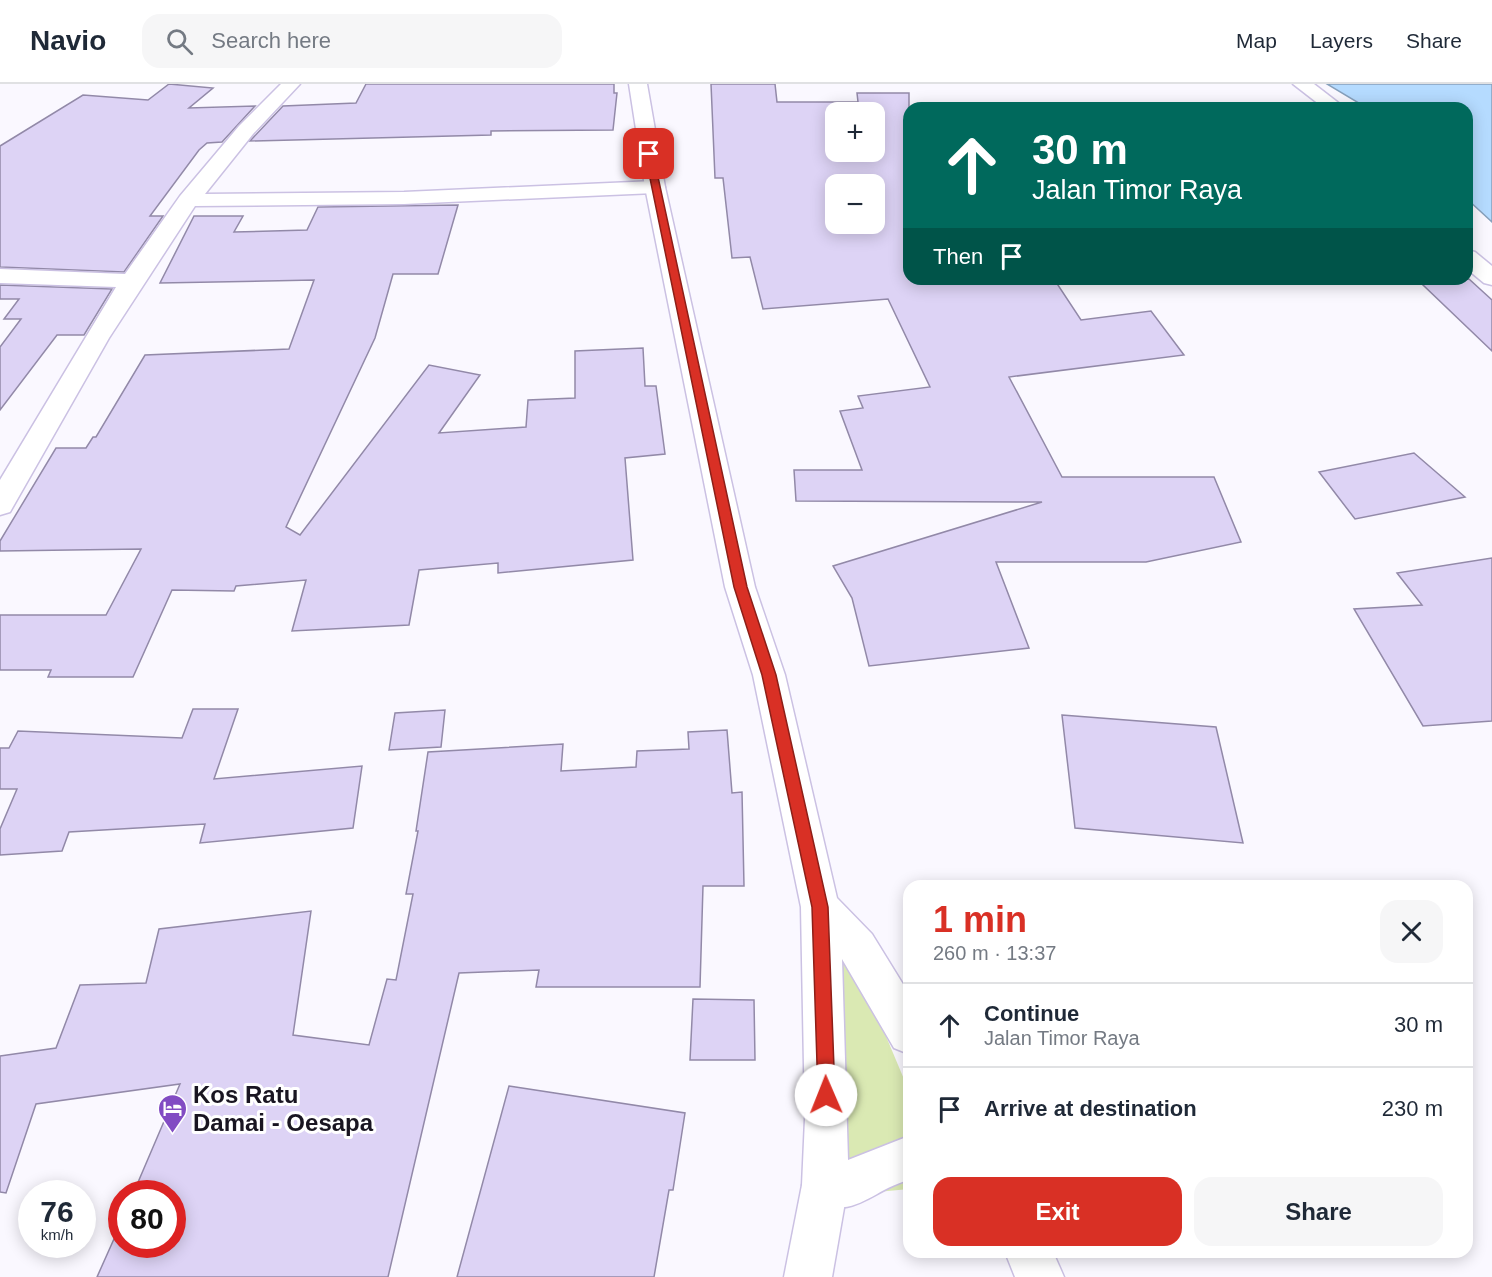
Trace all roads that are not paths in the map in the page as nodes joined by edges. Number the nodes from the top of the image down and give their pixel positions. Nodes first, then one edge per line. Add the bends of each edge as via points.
1 (291, 84) edge
2 (638, 84) edge
3 (1302, 84) edge
4 (1328, 102) edge
5 (655, 186) junction
6 (187, 200) junction
7 (1473, 261) edge
8 (0, 276) edge
9 (1492, 278) edge
10 (133, 280) junction
11 (0, 505) edge
12 (820, 907) junction
13 (903, 1024) edge
14 (903, 1159) edge
15 (825, 1185) junction
16 (1031, 1258) edge
17 (808, 1277) edge
18 (1040, 1277) edge

1 - 6 main road
2 - 5 main road
3 - 4 main road
5 - 6 main road via 404,198
5 - 12 main road via 740,587 769,675
6 - 10 main road
7 - 9 main road
8 - 10 main road
10 - 11 main road
12 - 13 main road via 858,948
12 - 15 main road via 827,1107
14 - 15 main road via 858,1182
15 - 17 main road
16 - 18 main road

